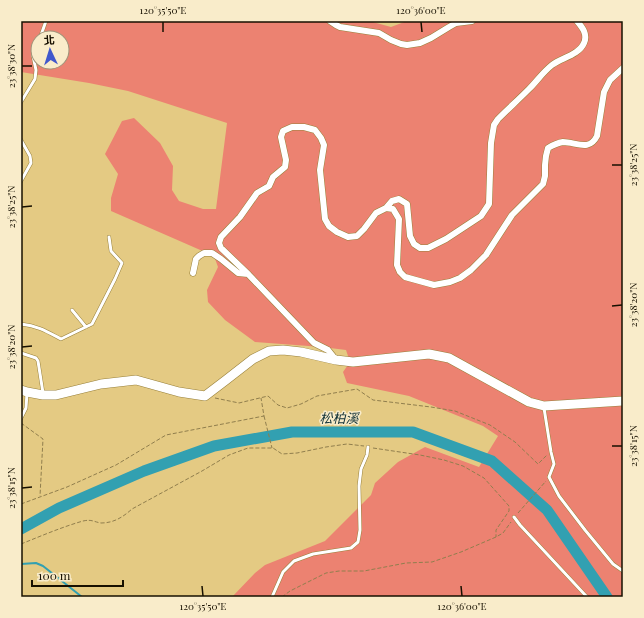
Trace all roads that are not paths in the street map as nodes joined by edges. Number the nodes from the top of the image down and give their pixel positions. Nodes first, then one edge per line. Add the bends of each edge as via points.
1 (330, 21) edge
2 (472, 21) edge
3 (577, 21) edge
4 (623, 68) edge
5 (36, 70) edge
6 (21, 102) edge
7 (21, 140) edge
8 (21, 181) edge
9 (386, 208) junction
10 (109, 236) dead end
11 (193, 273) dead end
12 (248, 274) junction
13 (72, 310) dead end
14 (21, 324) edge
15 (86, 327) junction
16 (21, 353) edge
17 (336, 360) junction
18 (24, 391) edge
19 (43, 395) junction
20 (623, 401) edge
21 (544, 406) junction
22 (21, 418) edge
23 (368, 447) road end
24 (514, 517) road end
25 (623, 571) edge
26 (272, 597) edge
27 (588, 597) edge

1 - 2 street via 340,27 379,33 401,44 407,44 420,43 456,23
3 - 9 street via 584,30 584,43 542,73 494,125 489,204 482,216 446,239 428,248 420,248 414,244 410,236 407,204 399,199 392,201
4 - 9 street via 610,80 604,92 595,140 586,146 564,142 548,148 542,184 512,215 486,255 460,278 434,284 405,277 397,265 399,219 393,209
5 - 6 lane via 34,79
7 - 8 lane via 31,163
9 - 12 street via 376,213 357,236 348,237 337,232 325,219 320,170 324,145 321,138 315,130 304,127 292,127 283,131 281,137 285,167 273,177 269,186 258,193 240,217 220,237 221,248
10 - 15 lane via 112,252 122,263 92,324
11 - 12 street via 196,259 204,253 212,253 238,273
12 - 17 street via 314,343 328,350
13 - 15 lane
14 - 15 lane via 41,328 61,339
16 - 19 lane via 38,361
17 - 19 main road via 289,350 269,351 252,358 205,396 136,380 101,384 56,395
17 - 21 main road via 353,362 429,354 449,358 529,402
18 - 19 main road
18 - 22 lane via 26,408
20 - 21 main road
21 - 25 lane via 554,464 549,477 559,496 585,530 613,564
23 - 26 lane via 359,486 358,542 351,548 313,554 294,561 283,572
24 - 27 lane

